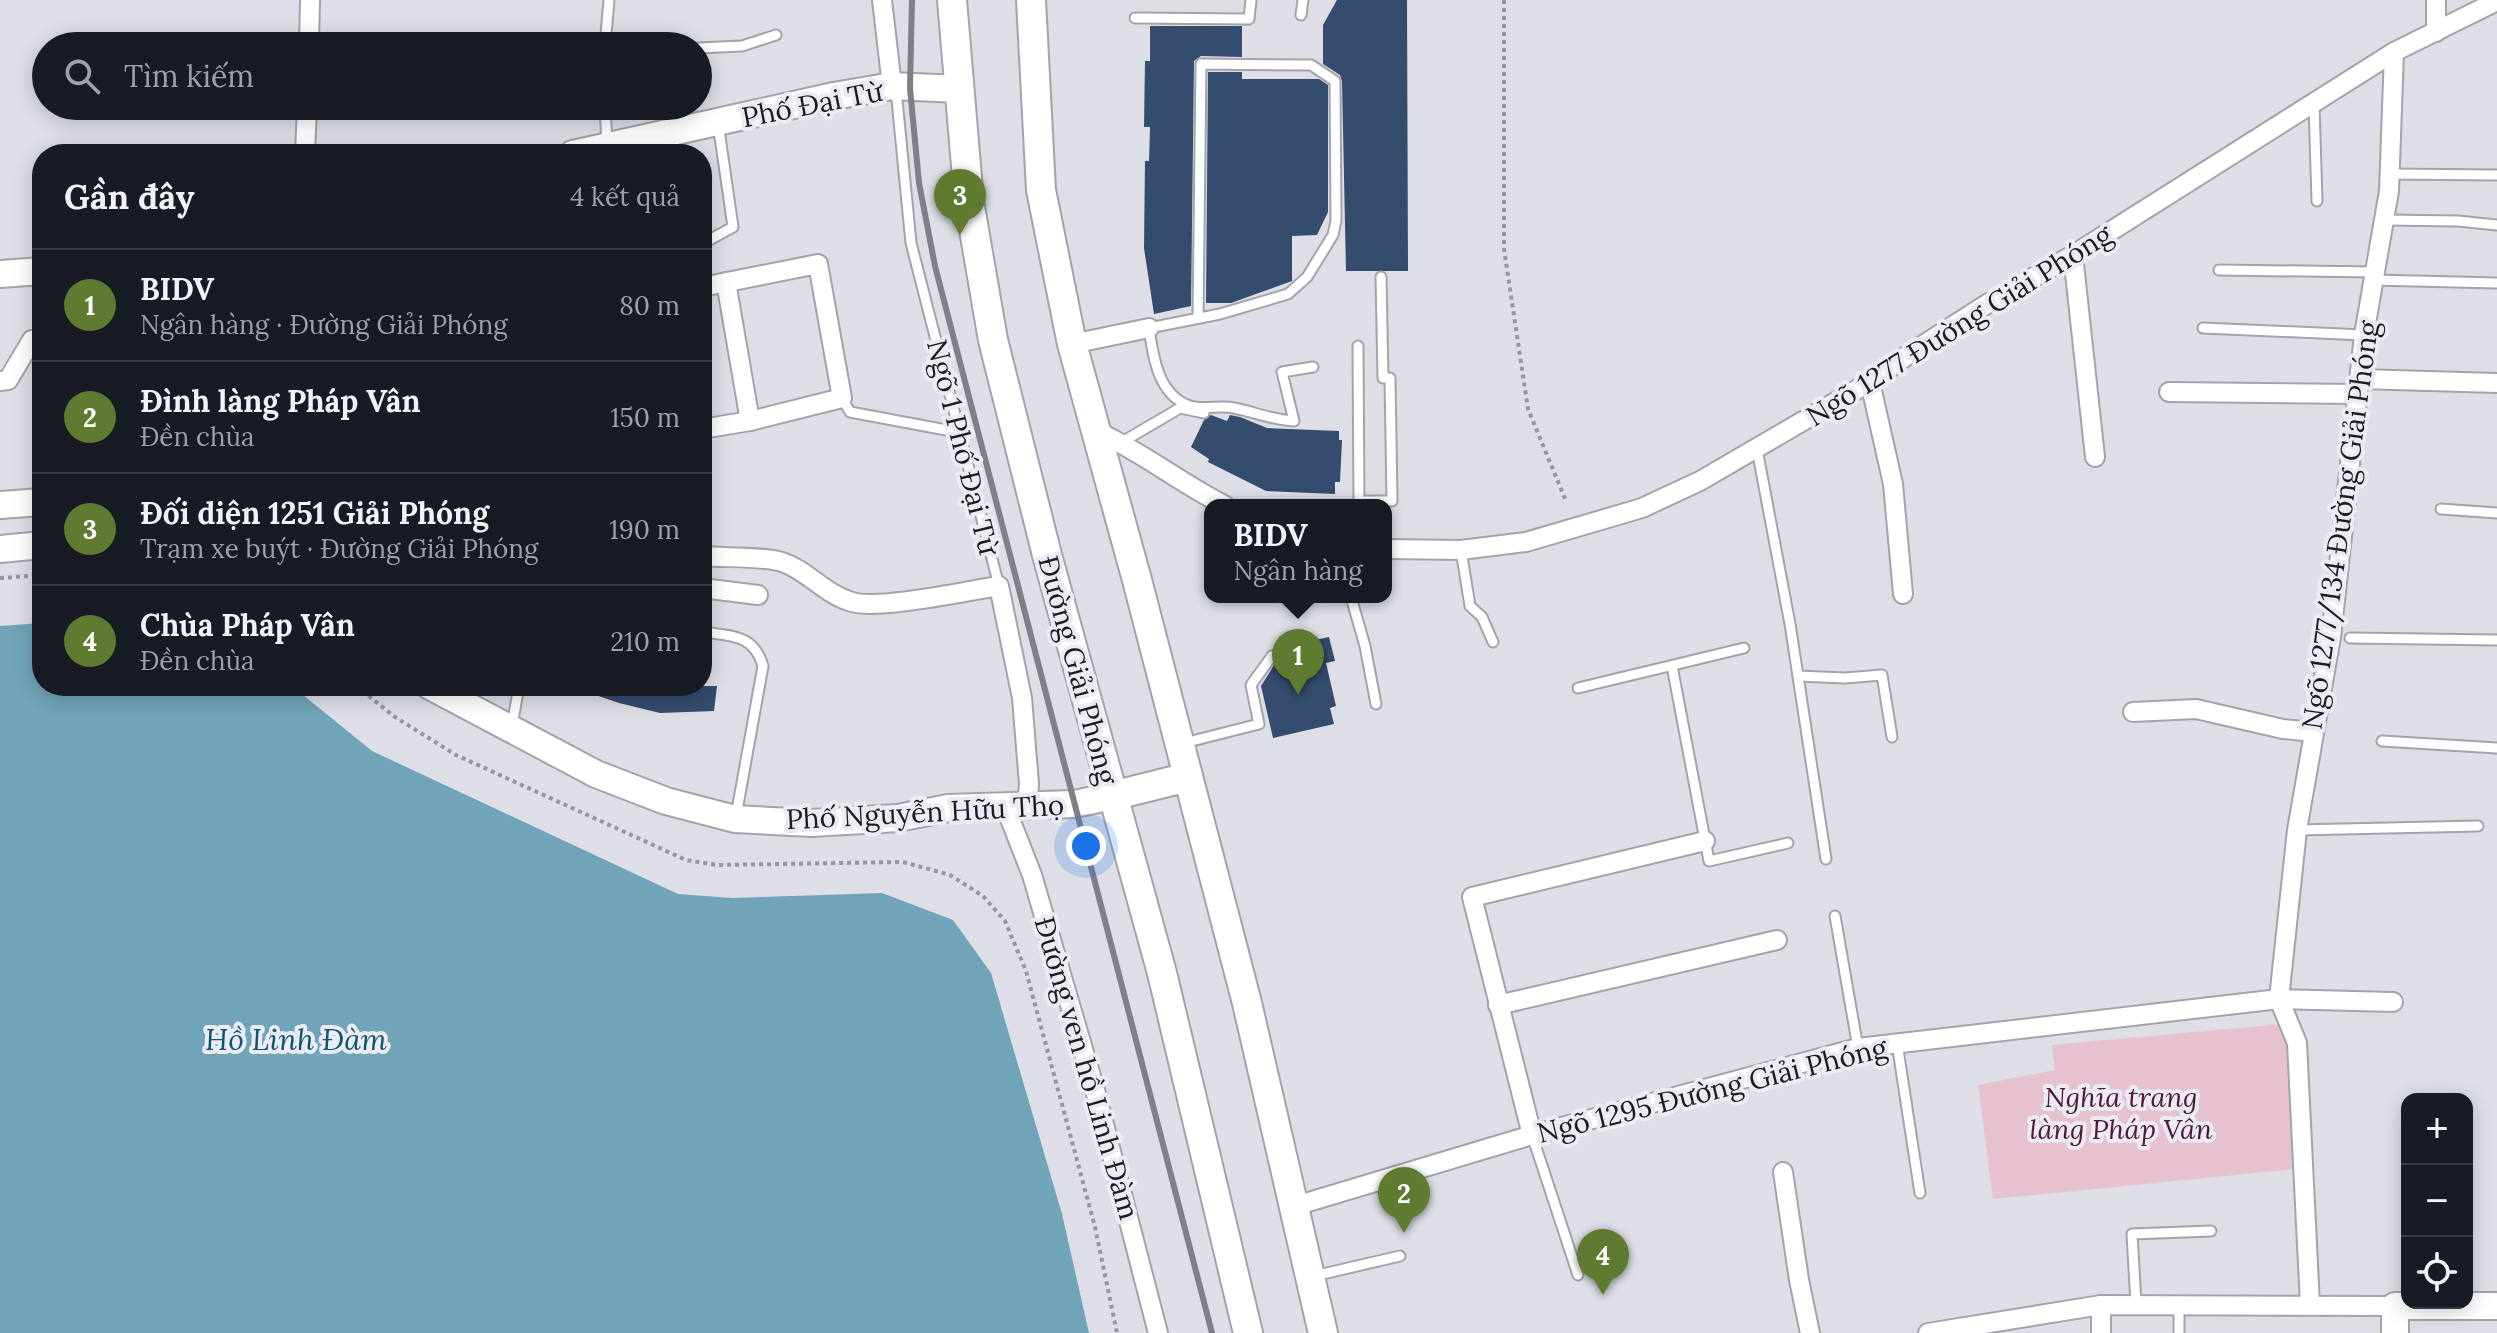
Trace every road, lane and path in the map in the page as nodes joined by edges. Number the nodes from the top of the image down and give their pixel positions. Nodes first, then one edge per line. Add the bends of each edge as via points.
1 (609, 0) edge
2 (882, 0) edge
3 (952, 0) edge
4 (1031, 0) edge
5 (1251, 0) edge
6 (1303, 0) edge
7 (1504, 0) edge
8 (2436, 0) edge
9 (2497, 1) edge
10 (311, 6) edge
11 (1301, 15) dead end
12 (1135, 18) dead end
13 (310, 32) edge
14 (606, 32) edge
15 (2436, 32) junction
16 (776, 35) dead end
17 (712, 47) edge
18 (2394, 52) junction
19 (892, 86) junction
20 (959, 89) junction
21 (2314, 104) junction
22 (306, 120) edge
23 (606, 120) edge
24 (718, 123) junction
25 (305, 144) edge
26 (608, 144) edge
27 (622, 144) edge
28 (2389, 174) junction
29 (2497, 175) edge
30 (2317, 201) dead end
31 (2384, 220) junction
32 (2497, 225) edge
33 (712, 239) edge
34 (2073, 255) junction
35 (2219, 270) dead end
36 (32, 272) edge
37 (0, 274) edge
38 (2374, 276) junction
39 (1381, 277) dead end
40 (726, 282) junction
41 (2497, 283) edge
42 (712, 285) edge
43 (1198, 318) junction
44 (1149, 328) junction
45 (2203, 328) dead end
46 (2364, 335) junction
47 (32, 340) dead end
48 (1072, 344) junction
49 (1358, 346) dead end
50 (1313, 367) dead end
51 (0, 381) edge
52 (1870, 382) junction
53 (2497, 383) edge
54 (2358, 386) junction
55 (2169, 392) dead end
56 (842, 398) junction
57 (1204, 413) dead end
58 (750, 421) junction
59 (712, 427) edge
60 (957, 432) junction
61 (1108, 436) junction
62 (1757, 449) junction
63 (2095, 457) dead end
64 (1212, 499) edge
65 (1359, 499) edge
66 (1392, 499) edge
67 (1566, 501) dead end
68 (32, 503) edge
69 (0, 505) edge
70 (2441, 509) dead end
71 (2497, 513) edge
72 (32, 546) edge
73 (0, 549) edge
74 (1392, 549) edge
75 (1461, 550) junction
76 (712, 557) edge
77 (32, 576) edge
78 (0, 578) edge
79 (999, 586) junction
80 (712, 589) edge
81 (1903, 594) dead end
82 (758, 595) dead end
83 (1353, 603) edge
84 (712, 634) edge
85 (2350, 638) dead end
86 (2497, 640) edge
87 (1493, 642) dead end
88 (1744, 648) dead end
89 (1272, 656) dead end
90 (1672, 666) junction
91 (1798, 676) junction
92 (1578, 688) dead end
93 (449, 696) edge
94 (517, 696) edge
95 (1376, 704) dead end
96 (2133, 712) dead end
97 (511, 728) junction
98 (2313, 732) junction
99 (1892, 737) dead end
100 (2382, 741) dead end
101 (1180, 744) junction
102 (2497, 748) edge
103 (1188, 777) junction
104 (1112, 796) junction
105 (1013, 806) junction
106 (735, 819) junction
107 (2478, 826) dead end
108 (2297, 830) junction
109 (1705, 841) junction
110 (1788, 843) dead end
111 (1826, 859) dead end
112 (903, 862) dead end
113 (1835, 916) dead end
114 (1777, 940) dead end
115 (2279, 999) junction
116 (2393, 1002) dead end
117 (1498, 1005) junction
118 (1897, 1043) junction
119 (1858, 1048) junction
120 (1532, 1135) junction
121 (1783, 1172) dead end
122 (1920, 1193) dead end
123 (1295, 1206) junction
124 (2211, 1231) dead end
125 (1400, 1256) dead end
126 (1578, 1275) dead end
127 (1311, 1276) junction
128 (2136, 1304) junction
129 (2179, 1304) junction
130 (2101, 1305) junction
131 (2310, 1305) junction
132 (2395, 1306) junction
133 (2497, 1306) edge
134 (1117, 1333) edge
135 (1158, 1333) edge
136 (1248, 1333) edge
137 (1323, 1333) edge
138 (1810, 1333) edge
139 (1928, 1333) edge
140 (2101, 1333) edge
141 (2179, 1333) edge
142 (2395, 1333) edge

1 - 14 lane
2 - 19 street
3 - 20 main road, Đường Giải Phóng
4 - 48 main road via 1041,190
5 - 12 lane via 1249,19
6 - 11 lane
7 - 67 path via 1504,249 1528,409
8 - 15 street
9 - 15 street, Ngõ 1277 Đường Giải Phóng
10 - 13 street
15 - 18 street, Ngõ 1277 Đường Giải Phóng
16 - 17 lane via 742,46
18 - 21 street, Ngõ 1277 Đường Giải Phóng
18 - 28 street, Ngõ 1277/134 Đường Giải Phóng
19 - 20 main road, Phố Đại Từ
19 - 24 main road, Phố Đại Từ
19 - 60 lane, Ngõ 1 Phố Đại Từ via 911,243
20 - 104 main road, Đường Giải Phóng via 969,201 993,340
21 - 30 lane
21 - 34 street, Ngõ 1277 Đường Giải Phóng
22 - 25 street
23 - 26 lane
24 - 27 main road, Phố Đại Từ
24 - 33 lane via 733,227
28 - 29 lane
28 - 31 street, Ngõ 1277/134 Đường Giải Phóng
31 - 32 lane
31 - 38 street, Ngõ 1277/134 Đường Giải Phóng
34 - 52 street, Ngõ 1277 Đường Giải Phóng via 1987,304
34 - 63 street
35 - 38 lane
36 - 37 main road
38 - 41 lane
38 - 46 street, Ngõ 1277/134 Đường Giải Phóng
39 - 66 lane via 1383,378 1390,378
40 - 42 street
40 - 56 street via 818,264
40 - 58 street
43 - 43 lane via 1288,294 1307,277 1333,235 1335,81 1311,65 1201,64
43 - 44 lane
44 - 48 street
44 - 50 lane via 1155,369 1175,397 1192,406 1294,421 1282,372
45 - 46 lane
46 - 54 street, Ngõ 1277/134 Đường Giải Phóng
47 - 51 street via 8,380
48 - 61 main road
49 - 65 lane
52 - 62 street, Ngõ 1277 Đường Giải Phóng
52 - 81 street via 1893,484
53 - 54 street
54 - 55 street
54 - 98 street, Ngõ 1277/134 Đường Giải Phóng via 2331,637
56 - 58 street
56 - 60 lane via 850,412
57 - 61 lane via 1180,408 1125,442
58 - 59 street
60 - 79 lane, Ngõ 1 Phố Đại Từ
61 - 64 street
61 - 101 main road
62 - 75 street, Ngõ 1277 Đường Giải Phóng via 1642,508 1526,542
62 - 91 lane
68 - 69 main road
70 - 71 lane
72 - 73 main road
74 - 75 street, Ngõ 1277 Đường Giải Phóng
75 - 87 lane via 1470,606 1482,617
76 - 79 street via 781,561 854,603
77 - 78 path
79 - 105 street, Ngõ 1 Phố Đại Từ via 1022,698 1029,784 1028,795
80 - 82 street
83 - 95 lane
84 - 106 lane via 749,641 763,666
85 - 86 lane
88 - 90 lane
89 - 101 lane via 1251,685 1259,724
90 - 92 lane
90 - 109 lane
91 - 99 lane via 1882,675
91 - 111 lane
93 - 97 main road, Phố Nguyễn Hữu Thọ
94 - 97 lane
96 - 98 street via 2196,709
97 - 106 main road, Phố Nguyễn Hữu Thọ via 596,774 666,801
98 - 108 street, Ngõ 1277/134 Đường Giải Phóng
100 - 102 lane
101 - 103 main road
103 - 104 main road
103 - 123 main road
104 - 105 main road, Phố Nguyễn Hữu Thọ via 1075,804
104 - 136 main road, Đường Giải Phóng via 1162,973
105 - 106 main road, Phố Nguyễn Hữu Thọ via 811,823
105 - 135 street, Đường ven hồ Linh Đàm
107 - 108 lane
108 - 115 street, Ngõ 1277/134 Đường Giải Phóng
109 - 110 lane via 1709,861
109 - 117 street via 1472,897
112 - 134 path via 950,875 983,896 1016,944 1095,1227
113 - 119 lane
114 - 117 street
115 - 116 street, Ngõ 1295 Đường Giải Phóng
115 - 118 street, Ngõ 1295 Đường Giải Phóng
115 - 131 street via 2297,1043
117 - 120 street
118 - 119 street, Ngõ 1295 Đường Giải Phóng
118 - 122 lane
119 - 120 street, Ngõ 1295 Đường Giải Phóng
120 - 123 street, Ngõ 1295 Đường Giải Phóng
120 - 126 lane
121 - 138 street
123 - 127 main road
124 - 128 lane via 2132,1234
125 - 127 lane
127 - 137 main road
128 - 129 street
128 - 130 street
129 - 131 street
129 - 141 lane
130 - 139 street
130 - 140 street
131 - 132 street
132 - 133 main road
132 - 142 main road

